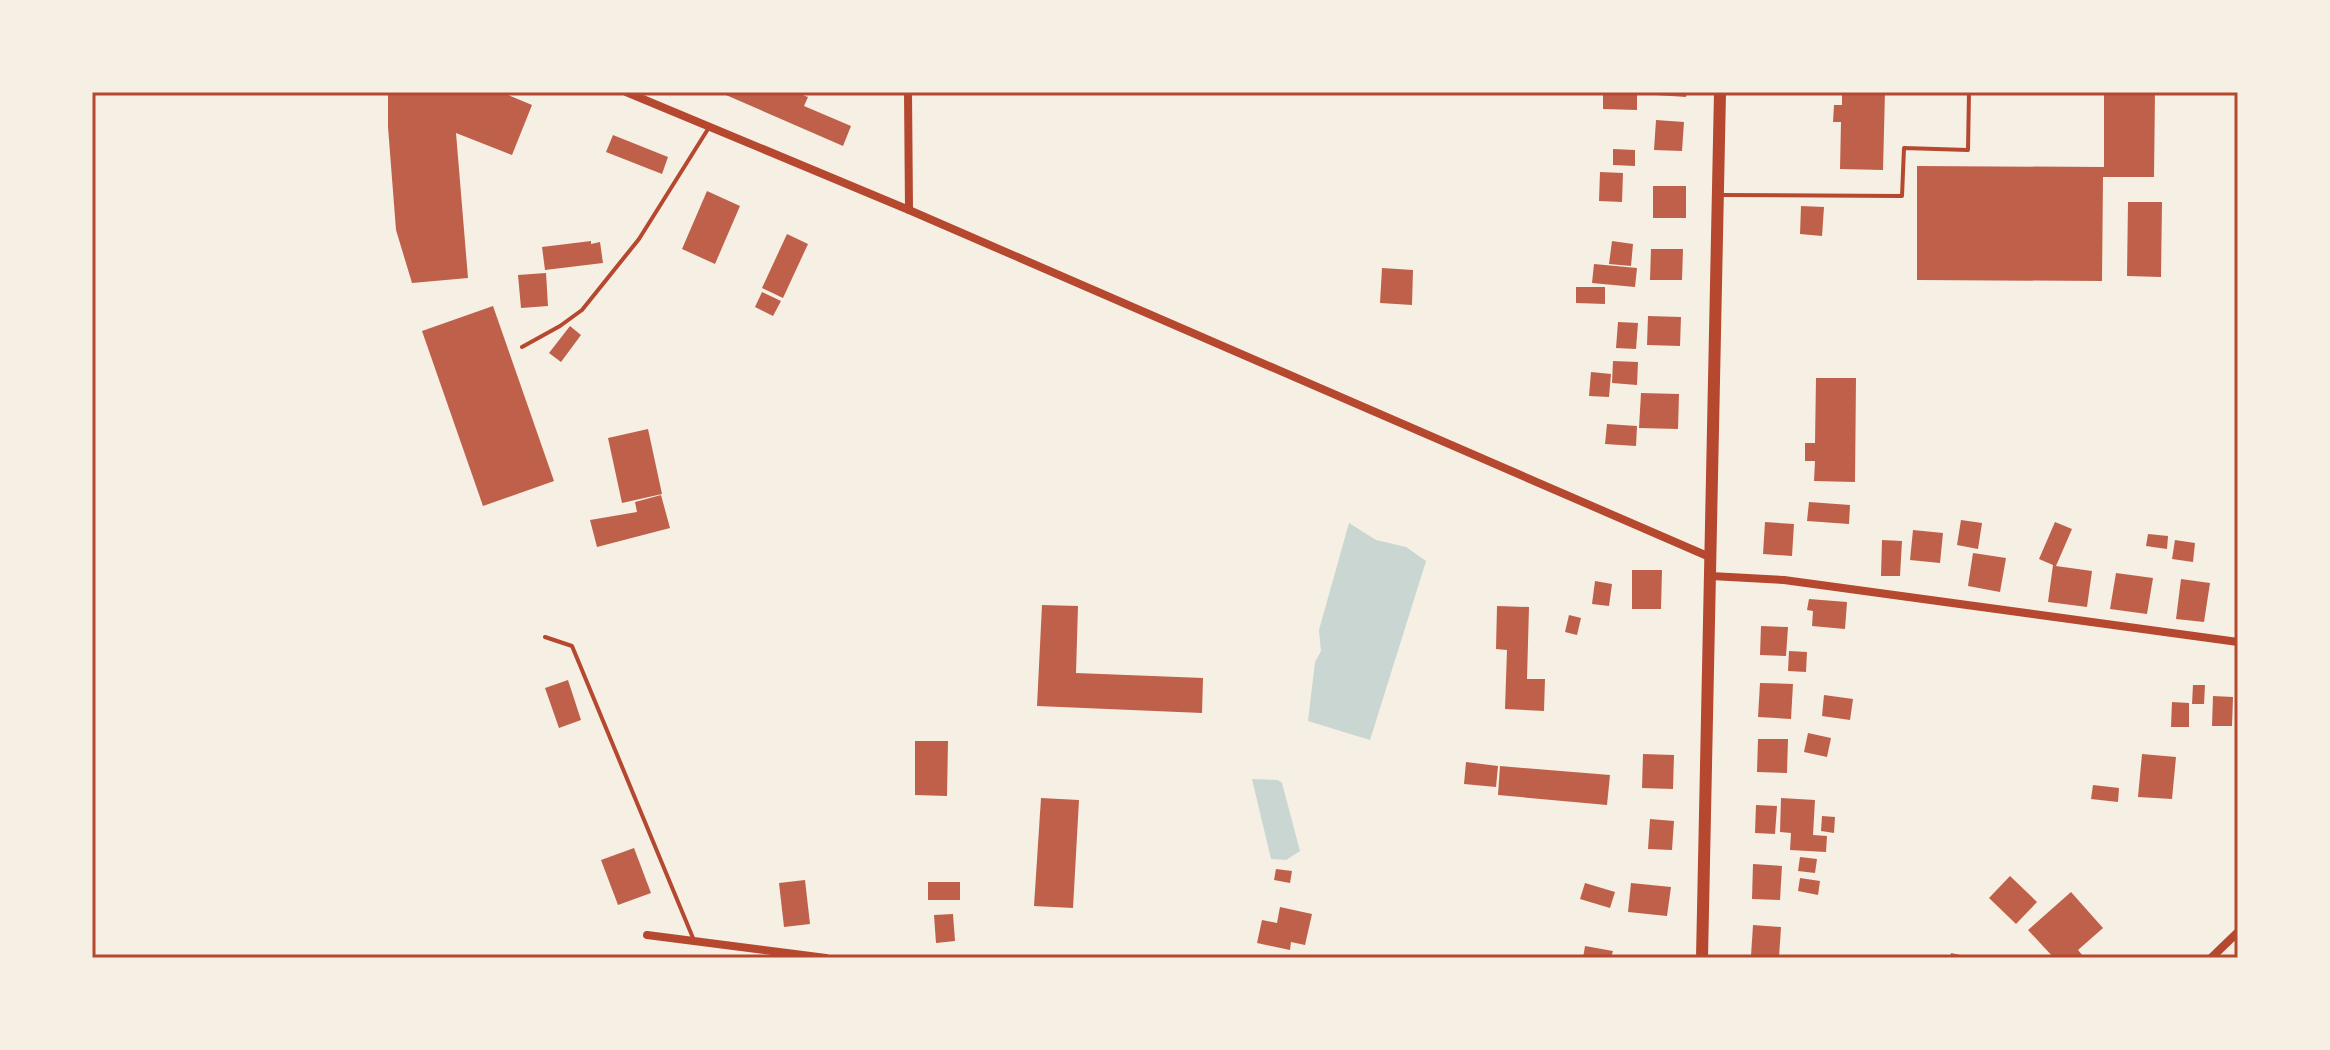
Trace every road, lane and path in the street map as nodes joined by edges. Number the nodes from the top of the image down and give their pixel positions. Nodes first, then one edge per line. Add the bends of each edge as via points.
1 (626, 92) edge
2 (908, 92) edge
3 (1720, 92) edge
4 (1969, 92) edge
5 (709, 127) junction
6 (1718, 195) junction
7 (909, 210) junction
8 (522, 347) dead end
9 (1712, 558) junction
10 (1711, 576) junction
11 (545, 637) dead end
12 (2238, 642) edge
13 (2238, 932) edge
14 (647, 935) dead end
15 (694, 941) junction
16 (826, 958) edge
17 (1702, 958) edge
18 (2211, 958) edge

1 - 5 street
2 - 7 street
3 - 6 main road
4 - 6 lane via 1968,150 1904,148 1902,196
5 - 7 street
5 - 8 lane via 639,239 582,310
6 - 9 main road
7 - 9 street
9 - 10 main road
10 - 12 street via 1784,580
10 - 17 main road
11 - 15 lane via 572,646
13 - 18 street
14 - 15 street
15 - 16 street

